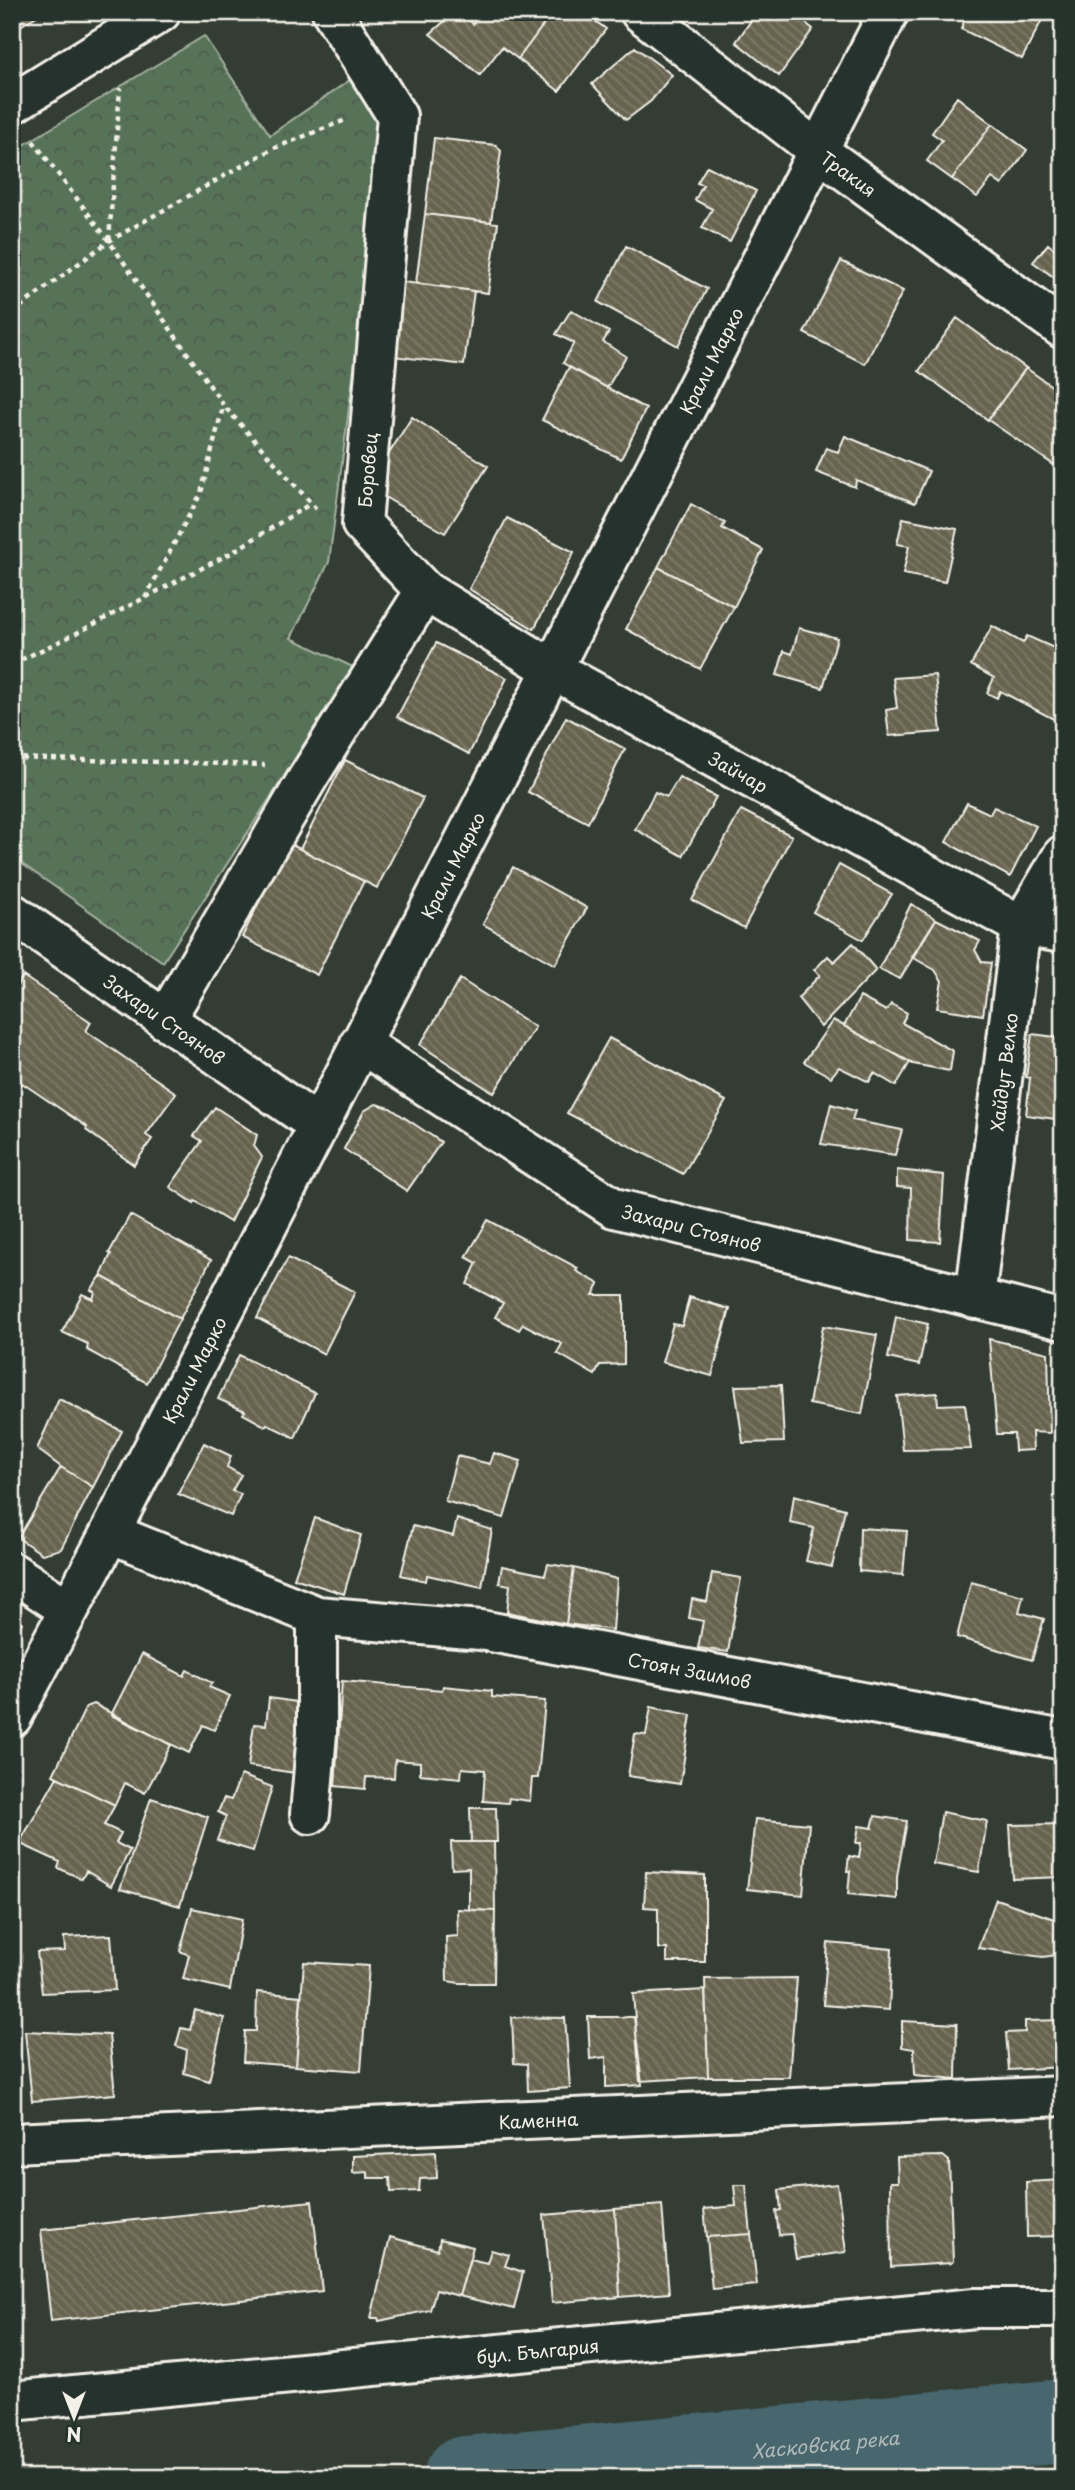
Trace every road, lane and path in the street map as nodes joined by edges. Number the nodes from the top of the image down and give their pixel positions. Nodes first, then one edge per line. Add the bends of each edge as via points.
1 (160, 12) edge
2 (332, 12) edge
3 (640, 12) edge
4 (889, 12) edge
5 (397, 116) junction
6 (19, 118) edge
7 (117, 138) dead end
8 (817, 150) junction
9 (109, 241) junction
10 (12, 313) edge
11 (1063, 329) edge
12 (224, 406) junction
13 (310, 504) junction
14 (362, 524) junction
15 (425, 591) junction
16 (144, 598) junction
17 (12, 664) edge
18 (552, 669) junction
19 (12, 758) edge
20 (309, 776) junction
21 (1063, 855) edge
22 (12, 913) edge
23 (1021, 926) junction
24 (1063, 933) edge
25 (164, 1020) junction
26 (360, 1043) junction
27 (318, 1125) junction
28 (975, 1299) junction
29 (1063, 1320) edge
30 (110, 1533) junction
31 (12, 1572) edge
32 (68, 1609) junction
33 (317, 1616) junction
34 (12, 1717) edge
35 (1063, 1740) edge
36 (310, 1814) dead end
37 (1063, 2096) edge
38 (12, 2143) edge
39 (1063, 2308) edge
40 (12, 2401) edge

1 - 6 street
2 - 5 street
3 - 8 street, Тракия
4 - 8 street, Крали Марко
5 - 9 path via 357,115 272,149
5 - 14 street, Боровец
6 - 9 path
7 - 9 path
8 - 11 street, Тракия
8 - 18 street, Крали Марко
9 - 10 path
9 - 12 path
12 - 13 path
12 - 16 path via 201,494
13 - 14 path via 334,525
13 - 16 path via 231,553
14 - 15 street, Боровец
15 - 18 street, Зайчар
15 - 20 street
16 - 17 path
18 - 23 street, Зайчар
18 - 26 street, Крали Марко
19 - 20 path via 292,765
20 - 25 street
21 - 23 street, Хайдут Велко
22 - 25 street, Захари Стоянов
23 - 24 street, Зайчар
23 - 28 street, Хайдут Велко
25 - 27 street, Захари Стоянов
26 - 27 street, Крали Марко
26 - 28 street, Захари Стоянов via 614,1209
27 - 30 street, Крали Марко
28 - 29 street, Захари Стоянов
30 - 32 street, Крали Марко
30 - 33 street, Стоян Заимов
31 - 32 street
32 - 34 street, Крали Марко
33 - 35 street, Стоян Заимов via 481,1630
33 - 36 street via 317,1733
37 - 38 street, Каменна
39 - 40 street, бул. България via 975,2308

